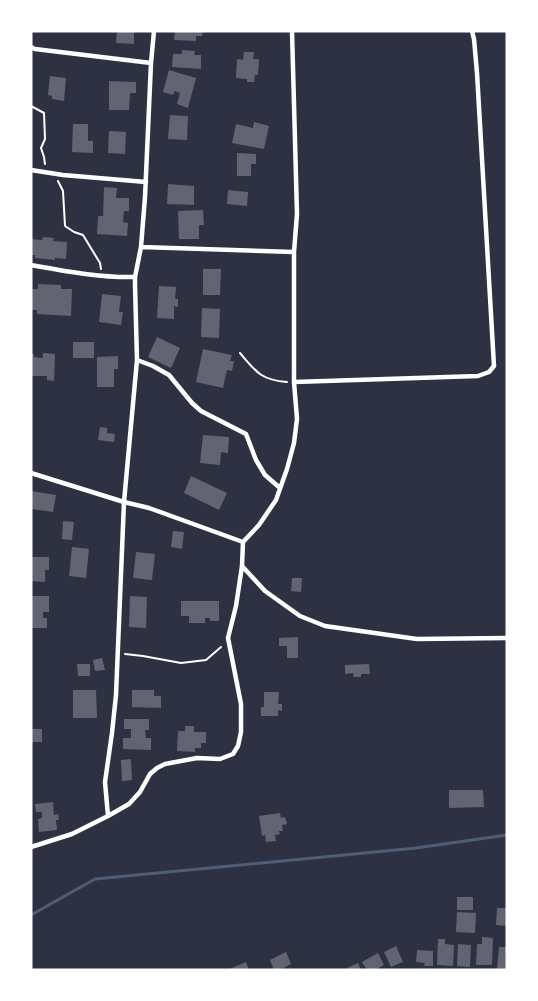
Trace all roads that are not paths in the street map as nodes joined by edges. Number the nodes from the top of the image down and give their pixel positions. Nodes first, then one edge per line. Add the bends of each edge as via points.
1 (154, 31) edge
2 (292, 31) edge
3 (472, 31) edge
4 (31, 47) edge
5 (151, 63) junction
6 (31, 170) edge
7 (146, 182) junction
8 (141, 247) junction
9 (294, 252) junction
10 (31, 265) edge
11 (135, 277) junction
12 (137, 360) junction
13 (294, 382) junction
14 (31, 473) edge
15 (280, 488) junction
16 (124, 502) junction
17 (243, 542) junction
18 (242, 566) junction
19 (507, 638) edge
20 (108, 816) junction
21 (31, 847) edge

1 - 5 street
2 - 9 street via 297,214
3 - 13 street via 494,366 478,376
4 - 5 street
5 - 7 street
6 - 7 street
7 - 8 street
8 - 9 street
8 - 11 street
9 - 13 street
10 - 11 street via 103,276
11 - 12 street
12 - 15 street via 170,375 201,411 246,434 265,475
12 - 16 street
13 - 15 street via 294,443
14 - 16 street
15 - 17 street via 259,525
16 - 17 street
16 - 20 street via 116,695 105,782
17 - 18 street
18 - 19 street via 265,591 300,616 325,626 417,639
18 - 20 street via 228,638 241,704 238,746 233,754 220,759 197,758 157,768 129,804
20 - 21 street via 72,834

